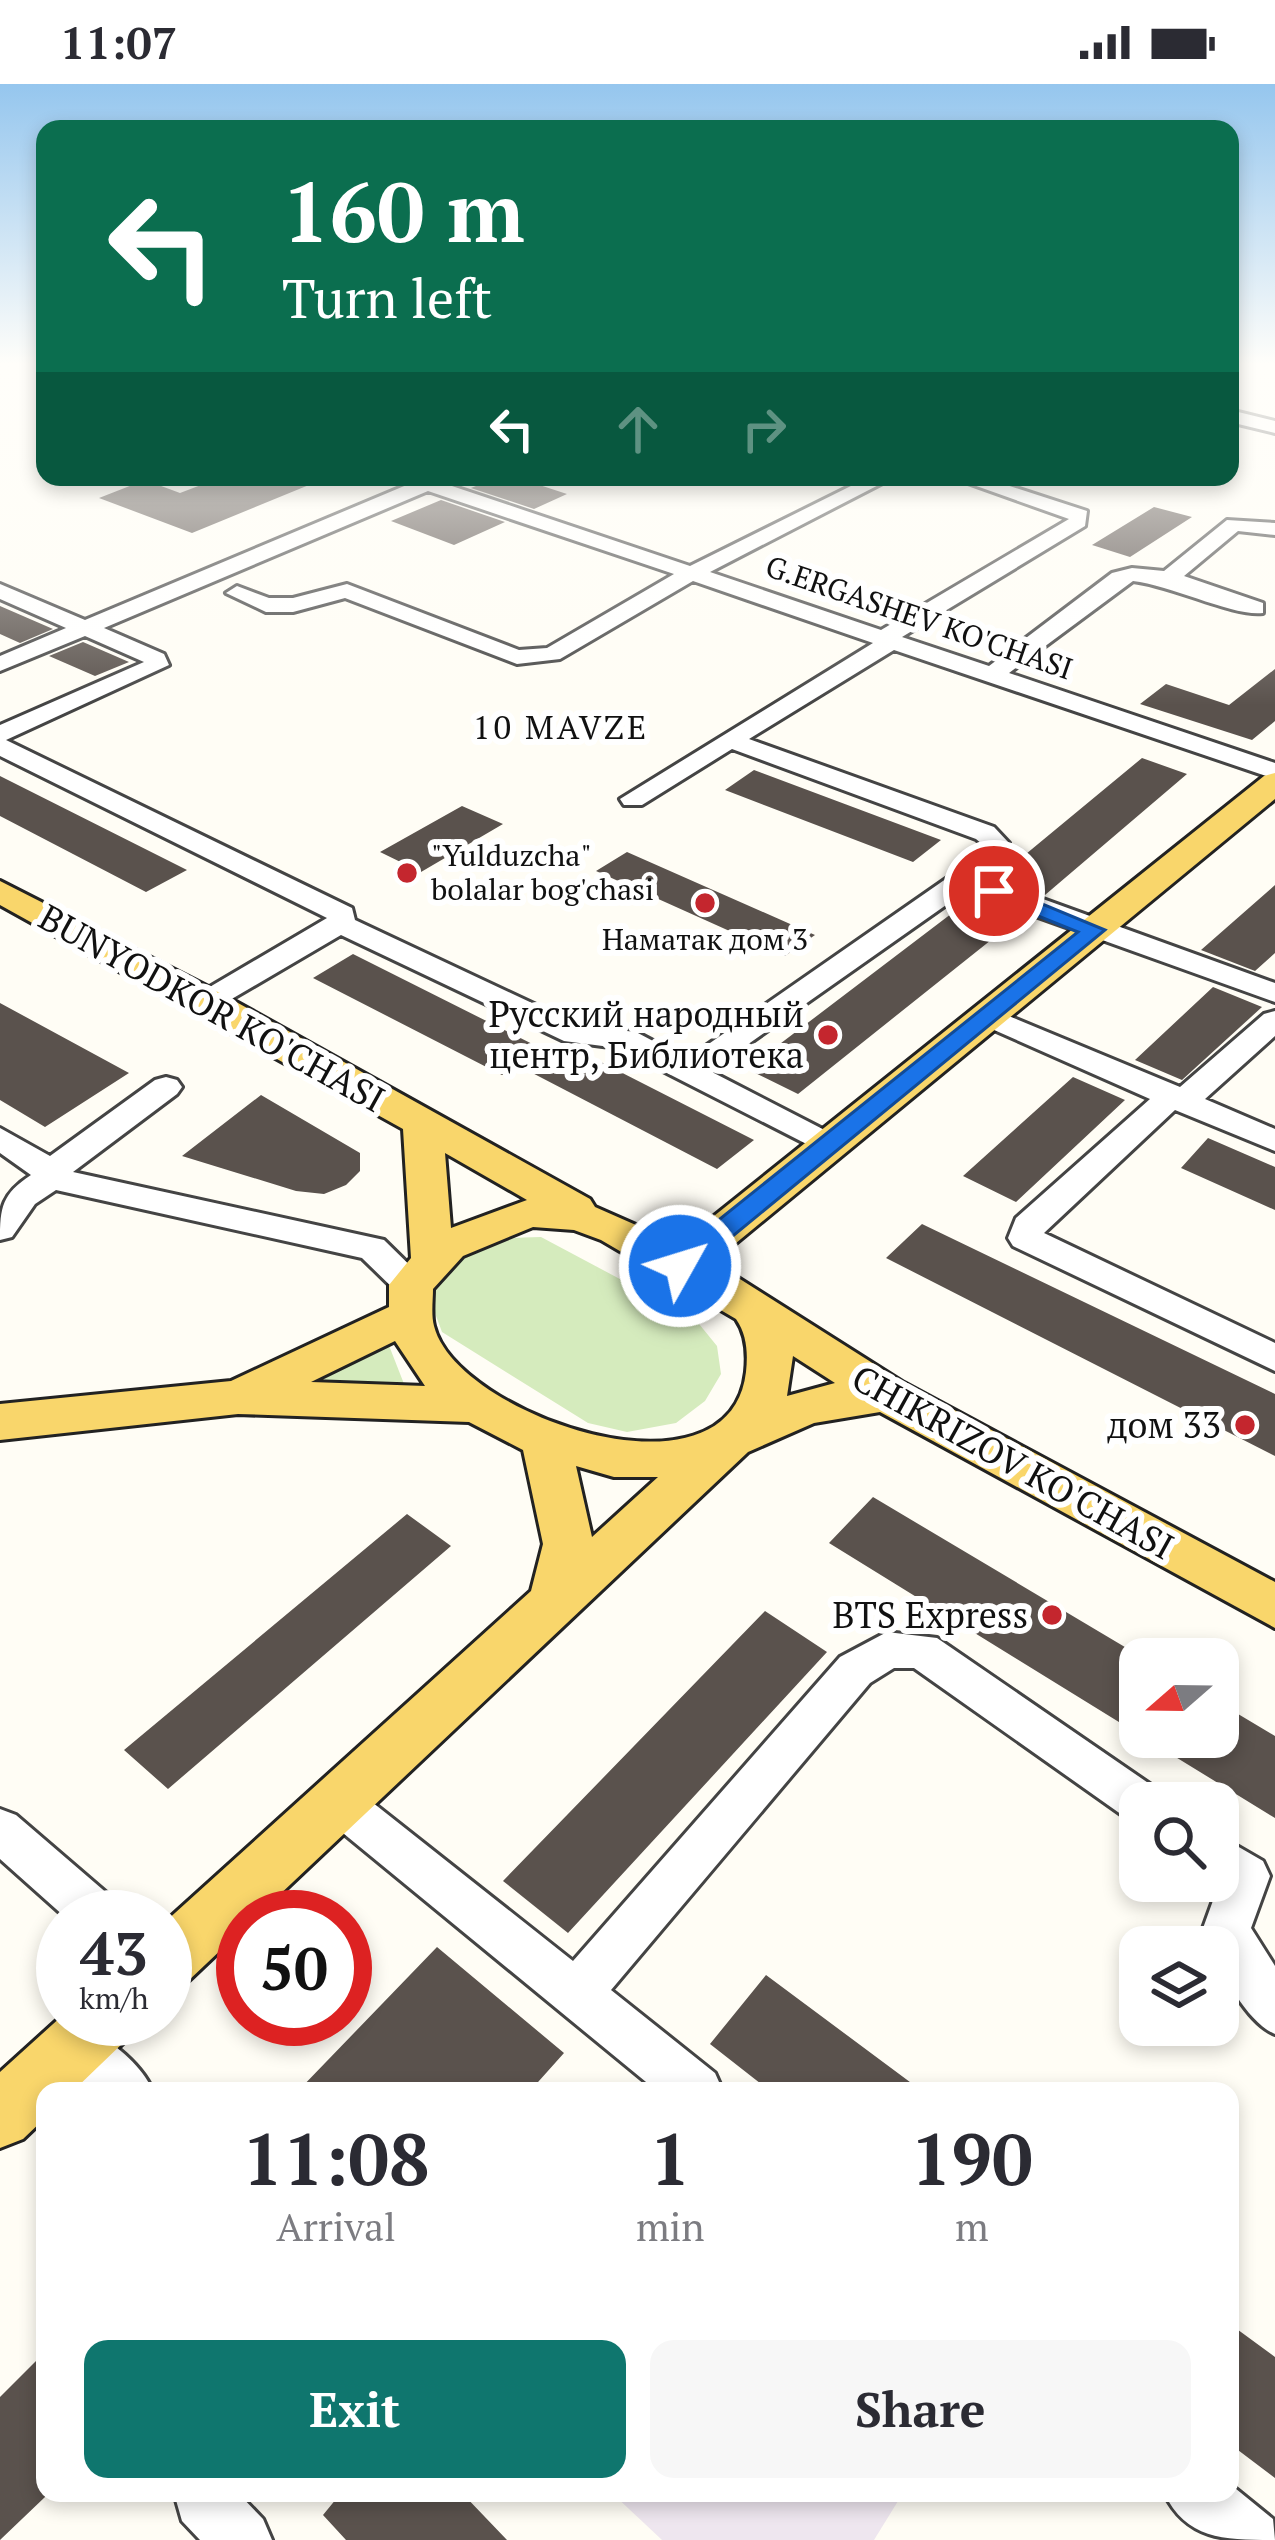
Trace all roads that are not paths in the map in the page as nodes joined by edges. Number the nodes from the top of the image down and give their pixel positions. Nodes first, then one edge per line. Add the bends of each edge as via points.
1 (410, 486) edge
2 (446, 486) edge
3 (866, 486) edge
4 (991, 486) edge
5 (1275, 529) edge
6 (692, 573) junction
7 (1169, 578) junction
8 (0, 591) edge
9 (237, 592) dead end
10 (1255, 608) dead end
11 (83, 629) junction
12 (888, 640) junction
13 (0, 664) edge
14 (992, 675) junction
15 (0, 734) edge
16 (729, 740) junction
17 (0, 746) edge
18 (1275, 771) edge
19 (1275, 783) edge
20 (633, 799) dead end
21 (963, 880) junction
22 (0, 891) edge
23 (340, 924) junction
24 (1094, 930) junction
25 (1275, 993) edge
26 (207, 1001) junction
27 (987, 1016) junction
28 (1275, 1020) edge
29 (688, 1072) junction
30 (166, 1087) dead end
31 (1178, 1098) junction
32 (424, 1126) junction
33 (0, 1138) edge
34 (1275, 1141) edge
35 (828, 1145) junction
36 (51, 1178) junction
37 (598, 1222) junction
38 (0, 1228) edge
39 (680, 1266) junction
40 (416, 1286) junction
41 (756, 1310) junction
42 (1275, 1358) edge
43 (887, 1396) junction
44 (238, 1397) junction
45 (480, 1405) junction
46 (0, 1422) edge
47 (734, 1436) junction
48 (545, 1438) junction
49 (555, 1601) junction
50 (1275, 1606) edge
51 (1119, 1787) edge
52 (337, 1801) junction
53 (0, 1830) edge
54 (68, 1890) edge
55 (1237, 1902) edge
56 (192, 1937) edge
57 (576, 1994) junction
58 (1275, 2010) edge
59 (75, 2046) edge
60 (98, 2046) edge
61 (36, 2082) edge
62 (36, 2082) edge
63 (121, 2082) edge
64 (686, 2082) edge
65 (0, 2116) edge
66 (205, 2502) edge
67 (1205, 2502) edge
68 (242, 2540) edge
69 (1252, 2540) edge

1 - 11 street
2 - 6 street, G.ERGASHEV KO'CHASI
3 - 6 street
4 - 12 street via 1070,510 1078,522
5 - 7 street via 1234,524
6 - 9 street via 536,658 517,658 347,591 293,605 266,605
6 - 12 street, G.ERGASHEV KO'CHASI
7 - 10 street
7 - 14 street via 1120,578
8 - 11 street
11 - 13 street
11 - 15 street via 157,665
12 - 14 street, G.ERGASHEV KO'CHASI
12 - 16 street
14 - 18 street, G.ERGASHEV KO'CHASI
16 - 20 street
16 - 21 street via 985,832 996,843 991,854
17 - 23 street via 338,911
19 - 24 main road
21 - 24 street
21 - 29 street
22 - 26 main road, BUNYODKOR KO'CHASI
23 - 26 street
23 - 29 street via 575,1035 626,1040
24 - 25 street
24 - 27 main road
26 - 32 main road, BUNYODKOR KO'CHASI
27 - 31 street
27 - 35 main road
28 - 31 street
29 - 35 street
30 - 36 street via 65,1159
31 - 34 street
31 - 42 street via 1028,1226 1024,1238
32 - 37 main road
32 - 40 main road
33 - 36 street
35 - 39 main road
36 - 38 street via 23,1196
36 - 40 street via 373,1248
37 - 39 main road
37 - 40 main road via 529,1213 484,1224
39 - 41 main road
40 - 44 main road
40 - 45 main road via 422,1358
41 - 43 main road, CHIKRIZOV KO'CHASI
41 - 47 main road via 770,1345 770,1386 761,1412
43 - 47 main road via 793,1408
43 - 50 main road, CHIKRIZOV KO'CHASI
44 - 45 main road
44 - 46 main road
45 - 48 main road
47 - 48 main road via 676,1460 634,1461 586,1455
47 - 49 main road
48 - 49 main road via 568,1544
49 - 52 main road
51 - 57 street via 922,1650 887,1650 855,1670
52 - 56 main road
52 - 57 street
53 - 54 street
55 - 58 street via 1226,1931
57 - 64 street
59 - 62 main road
60 - 63 street
61 - 65 main road
66 - 68 street
67 - 69 street

